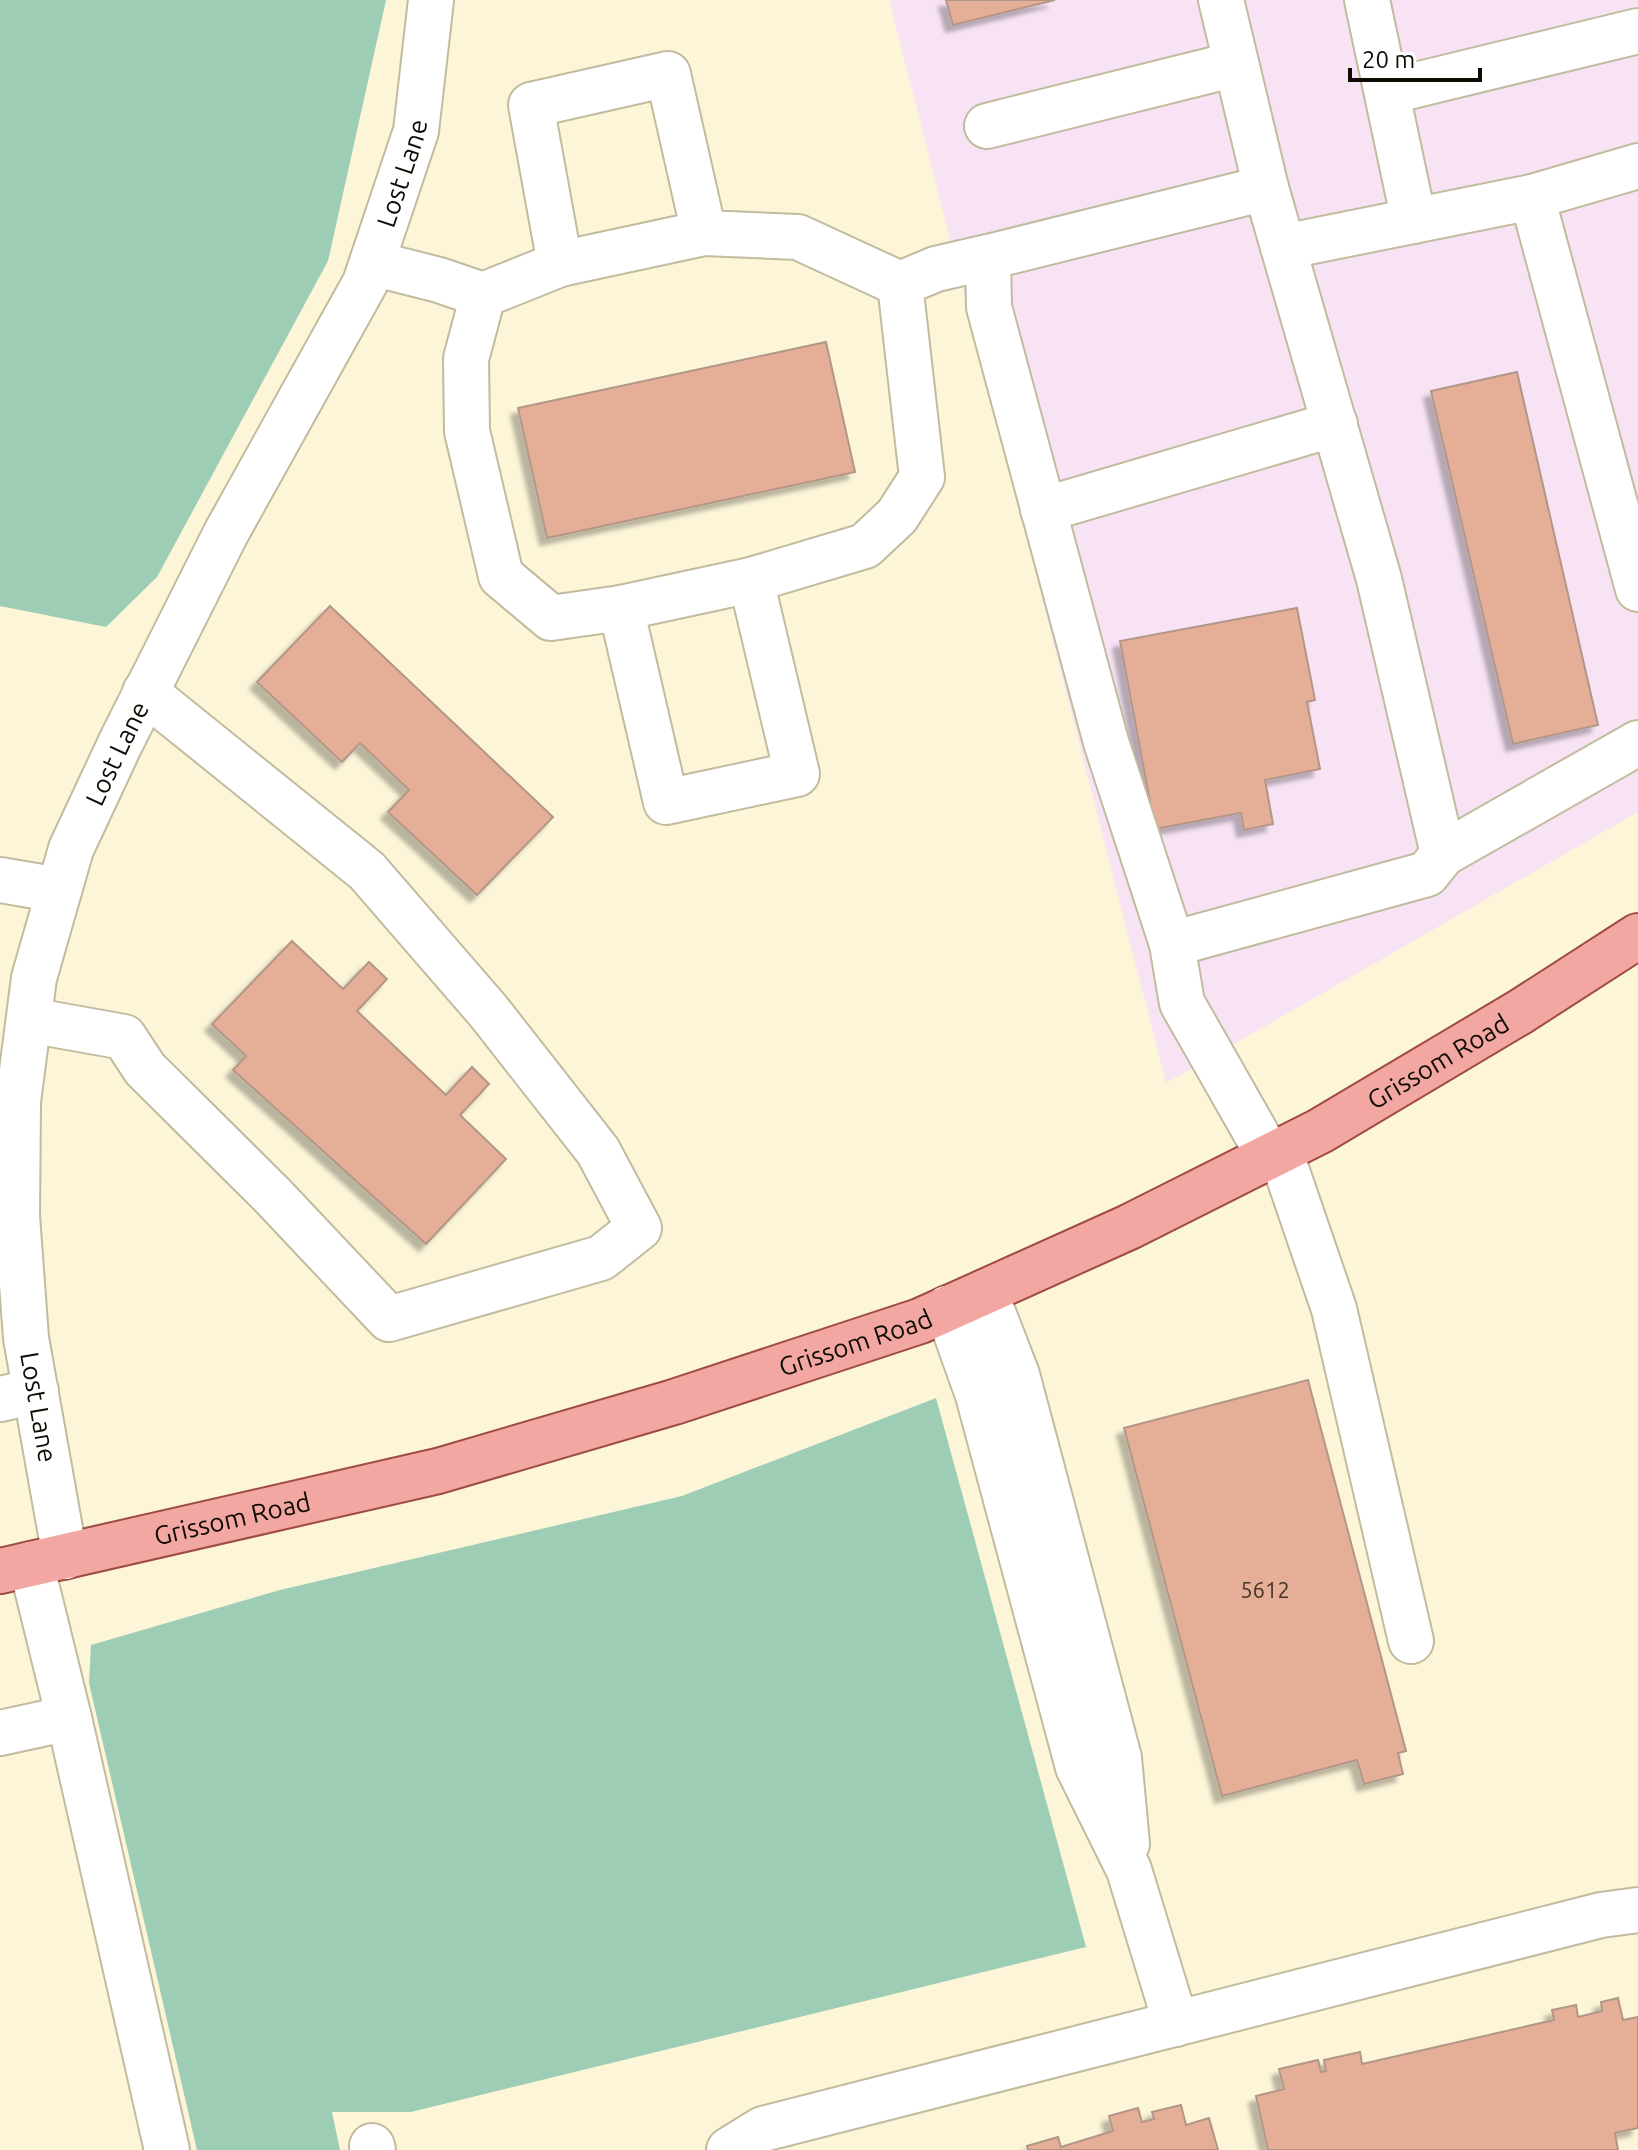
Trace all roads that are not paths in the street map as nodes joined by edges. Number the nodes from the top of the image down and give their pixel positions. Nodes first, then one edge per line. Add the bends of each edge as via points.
1 (431, 0) edge
2 (1221, 0) edge
3 (1367, 0) edge
4 (1638, 31) edge
5 (1236, 64) junction
6 (1387, 92) junction
7 (987, 126) dead end
8 (1638, 166) edge
9 (1266, 188) junction
10 (1532, 197) junction
11 (1414, 221) junction
12 (704, 233) junction
13 (1283, 247) junction
14 (988, 257) junction
15 (372, 263) junction
16 (560, 264) junction
17 (900, 284) junction
18 (483, 295) junction
19 (1335, 424) junction
20 (1043, 510) junction
21 (751, 580) junction
22 (1638, 589) edge
23 (621, 608) junction
24 (145, 692) junction
25 (1638, 743) edge
26 (1443, 854) junction
27 (0, 880) edge
28 (59, 890) junction
29 (1638, 936) edge
30 (1172, 944) junction
31 (29, 1020) junction
32 (9, 1136) edge
33 (1275, 1154) junction
34 (966, 1300) junction
35 (18, 1395) edge
36 (32, 1564) edge
37 (1411, 1641) dead end
38 (69, 1718) junction
39 (0, 1733) edge
40 (1638, 1910) edge
41 (1176, 2024) junction
42 (167, 2150) edge
43 (729, 2150) edge

1 - 15 street, Lost Lane via 416,131
2 - 5 street
3 - 6 street
4 - 6 street
5 - 7 street
5 - 9 street
6 - 11 street
8 - 10 street
9 - 13 street
9 - 14 street
10 - 11 street
10 - 22 street
11 - 13 street
12 - 16 street
12 - 16 street via 668,74 531,105
12 - 17 street via 798,237
13 - 19 street
14 - 17 street
14 - 20 street via 989,307
15 - 18 street
15 - 24 street, Lost Lane
16 - 18 street
17 - 21 street via 922,477 897,516 865,546
18 - 23 street via 466,359 467,431 501,576 551,618
19 - 20 street
19 - 26 street via 1379,579
20 - 30 street via 1106,742
21 - 23 street
21 - 23 street via 797,774 666,802
24 - 28 street, Lost Lane via 71,849
24 - 31 street via 367,871 489,1012 598,1151 639,1228 601,1258 389,1319 145,1069 124,1037
25 - 26 street
26 - 30 street via 1427,874
27 - 28 street
28 - 31 street, Lost Lane via 34,978
29 - 33 main road, Grissom Road via 1520,1012
30 - 33 street via 1182,1003
31 - 32 street, Lost Lane
32 - 35 street, Lost Lane via 26,1338
33 - 34 main road, Grissom Road
33 - 37 street via 1334,1309
34 - 36 main road, Grissom Road via 920,1321 674,1402 438,1471
34 - 41 street via 978,1395 1078,1767 1129,1870
35 - 36 street, Lost Lane
36 - 38 street, Lost Lane
38 - 39 street
38 - 42 street, Lost Lane
40 - 41 street via 1601,1915
41 - 43 street via 763,2129

